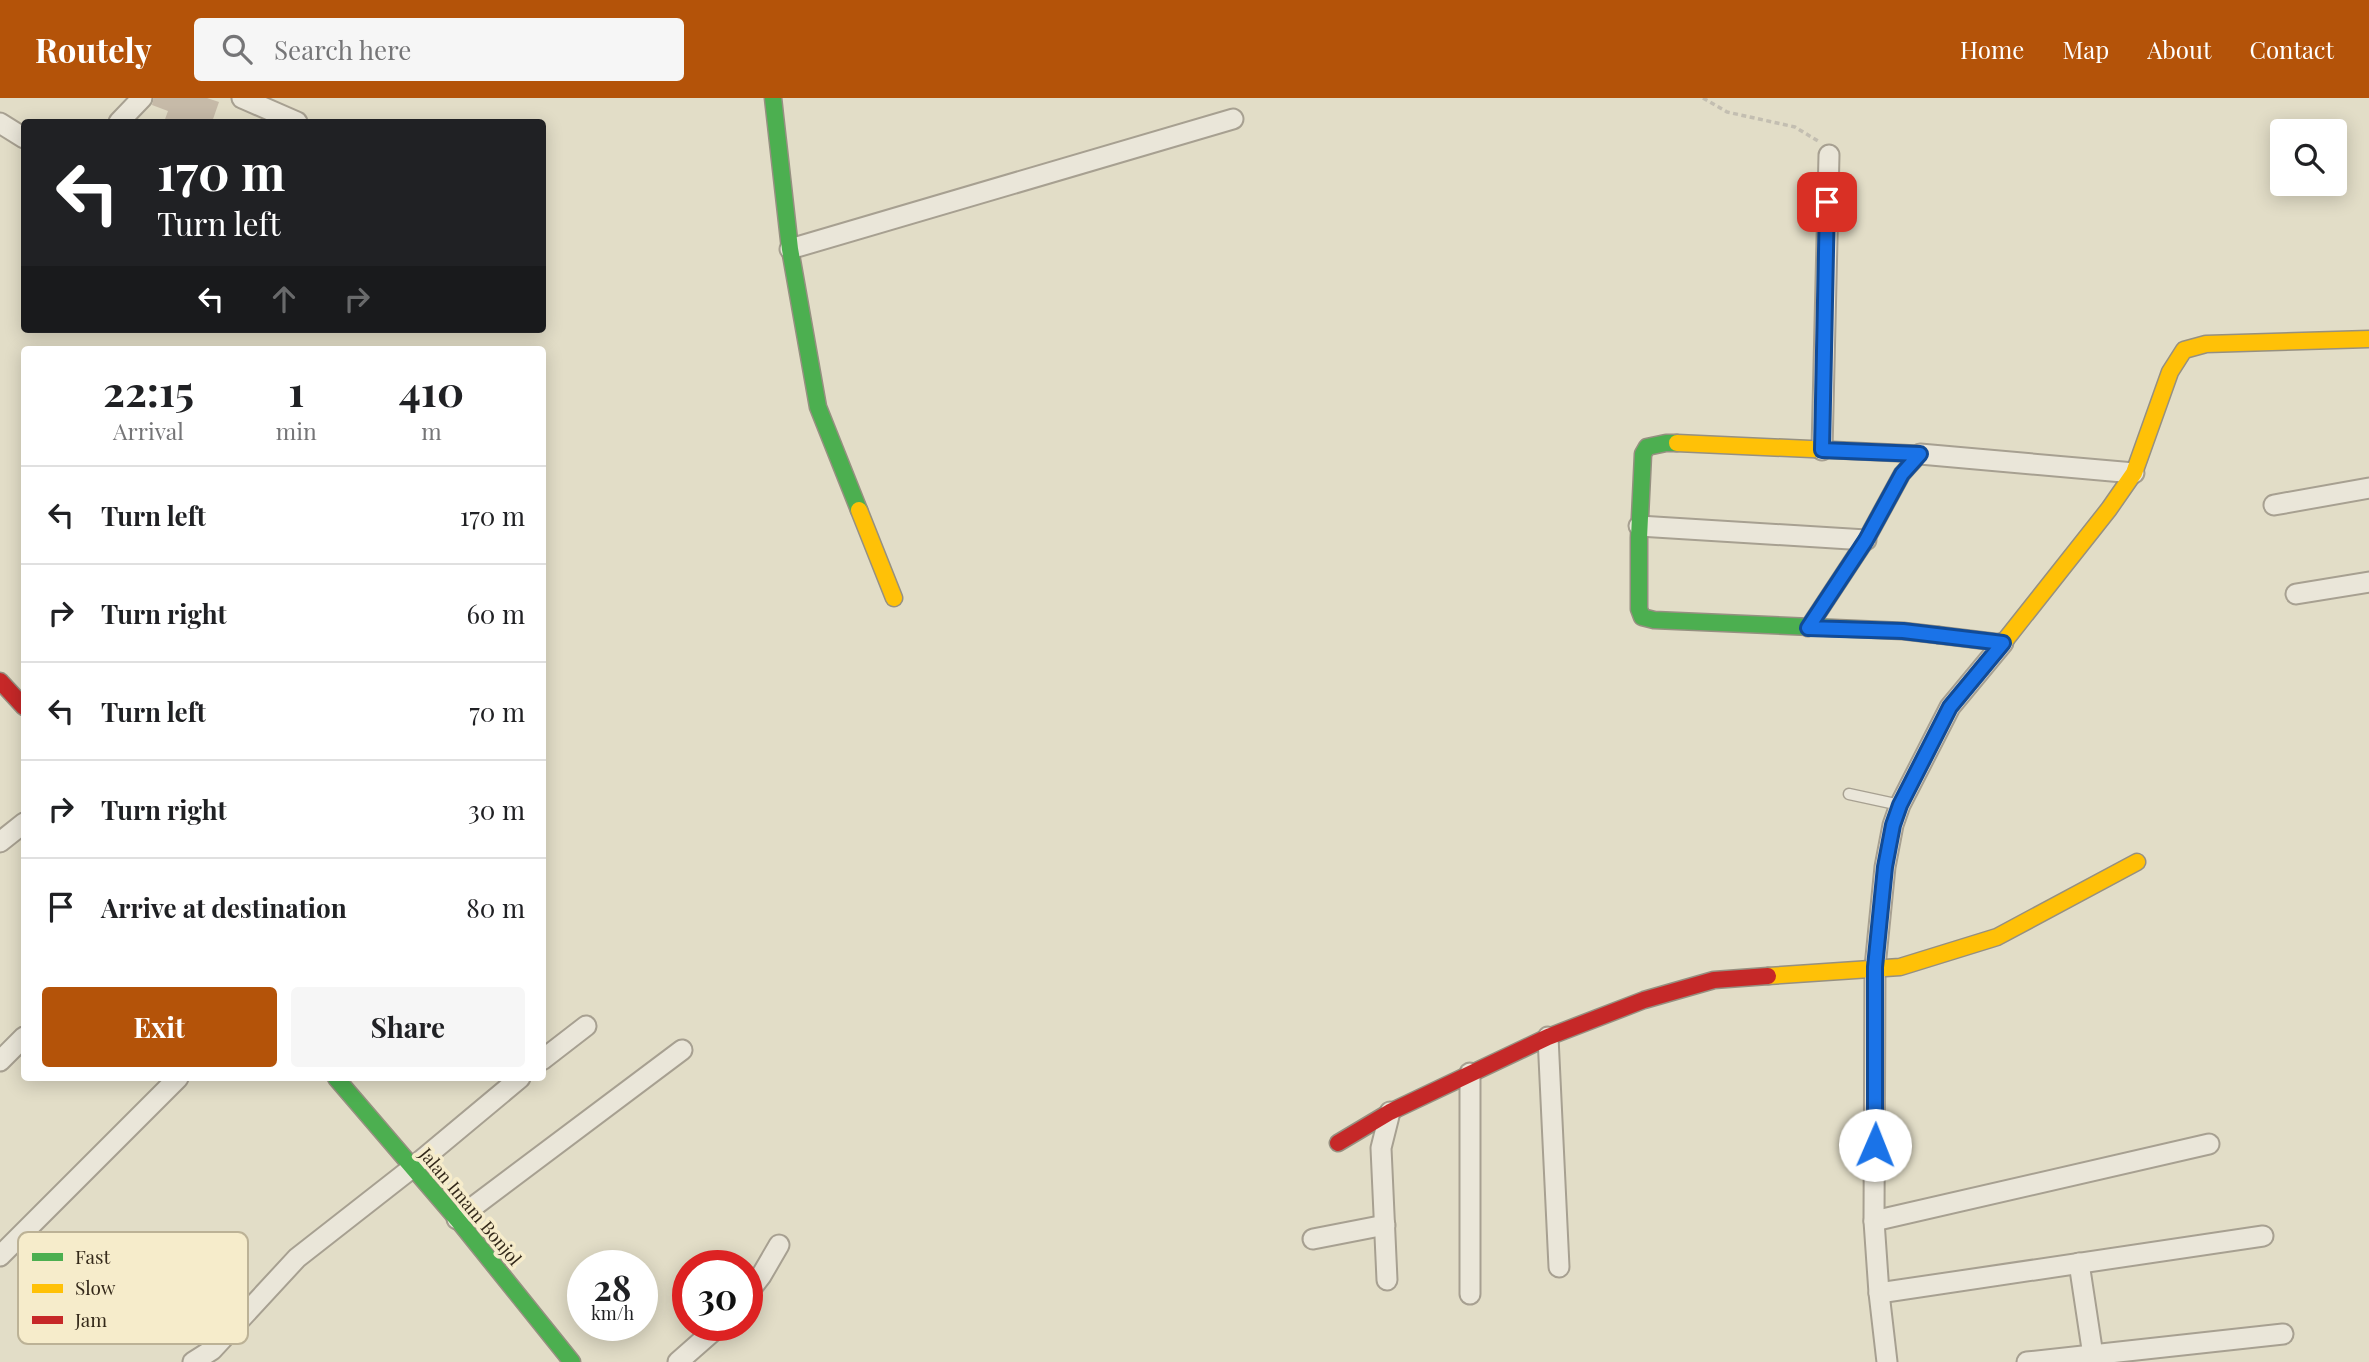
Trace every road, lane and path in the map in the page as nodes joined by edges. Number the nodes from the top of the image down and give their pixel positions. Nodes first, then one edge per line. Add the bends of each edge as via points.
1 (142, 98) edge
2 (242, 98) edge
3 (773, 98) edge
4 (1703, 98) edge
5 (122, 119) edge
6 (290, 119) edge
7 (1233, 119) dead end
8 (0, 123) edge
9 (21, 136) edge
10 (1829, 155) joint
11 (790, 249) junction
12 (2369, 340) edge
13 (1822, 450) junction
14 (1920, 454) junction
15 (2134, 472) junction
16 (2369, 488) edge
17 (2274, 505) dead end
18 (1639, 526) junction
19 (1866, 540) junction
20 (2369, 582) edge
21 (2296, 594) dead end
22 (894, 598) dead end
23 (1808, 628) junction
24 (2003, 643) junction
25 (0, 681) edge
26 (21, 705) edge
27 (1849, 794) dead end
28 (1900, 805) junction
29 (21, 824) edge
30 (0, 842) edge
31 (2137, 862) dead end
32 (1875, 967) junction
33 (586, 1026) dead end
34 (1548, 1037) junction
35 (21, 1040) edge
36 (682, 1050) dead end
37 (546, 1057) edge
38 (0, 1061) edge
39 (1470, 1073) junction
40 (175, 1081) edge
41 (339, 1081) edge
42 (516, 1081) edge
43 (1390, 1112) junction
44 (1338, 1143) dead end
45 (2209, 1144) dead end
46 (412, 1168) junction
47 (457, 1219) junction
48 (1874, 1221) junction
49 (1385, 1225) junction
50 (24, 1232) edge
51 (2263, 1236) dead end
52 (18, 1238) edge
53 (1313, 1239) dead end
54 (779, 1245) dead end
55 (0, 1256) edge
56 (2079, 1263) junction
57 (1559, 1267) dead end
58 (763, 1273) edge
59 (1387, 1280) dead end
60 (1879, 1293) junction
61 (1470, 1294) dead end
62 (248, 1311) edge
63 (2283, 1334) dead end
64 (703, 1341) edge
65 (218, 1344) edge
66 (2094, 1358) edge
67 (193, 1362) edge
68 (572, 1362) edge
69 (678, 1362) edge
70 (1887, 1362) edge
71 (2027, 1362) edge

1 - 5 street
2 - 6 street
3 - 11 main road
4 - 10 path via 1727,112 1796,127 1815,137
7 - 11 street
8 - 9 street
10 - 13 street
11 - 22 main road via 818,407
12 - 15 main road via 2206,344 2184,350 2171,372
13 - 14 main road
13 - 18 main road via 1666,443 1647,447
14 - 15 street
14 - 19 main road via 1902,474
15 - 24 main road
16 - 17 street
18 - 19 street
18 - 23 main road via 1642,617
19 - 23 main road
20 - 21 street
23 - 24 main road via 1903,631
24 - 28 street via 1950,707
25 - 26 main road
27 - 28 lane
28 - 32 street via 1885,867
29 - 30 street
31 - 32 main road via 1997,937 1900,967
32 - 34 main road via 1714,980 1644,1000
32 - 48 street
33 - 37 street
34 - 39 main road
34 - 57 street
35 - 38 street
36 - 47 street
39 - 43 main road
39 - 61 street
40 - 50 street
41 - 46 main road, Jalan Imam Bonjol
42 - 46 street
43 - 44 main road
43 - 49 street via 1381,1148
45 - 48 street
46 - 47 main road, Jalan Imam Bonjol
46 - 62 street via 297,1258
47 - 68 main road, Jalan Imam Bonjol
48 - 60 street
49 - 53 street
49 - 59 street
51 - 56 street
52 - 55 street
54 - 58 street
56 - 60 street
56 - 66 street
60 - 70 street
63 - 66 street
64 - 69 street
65 - 67 street
66 - 71 street

